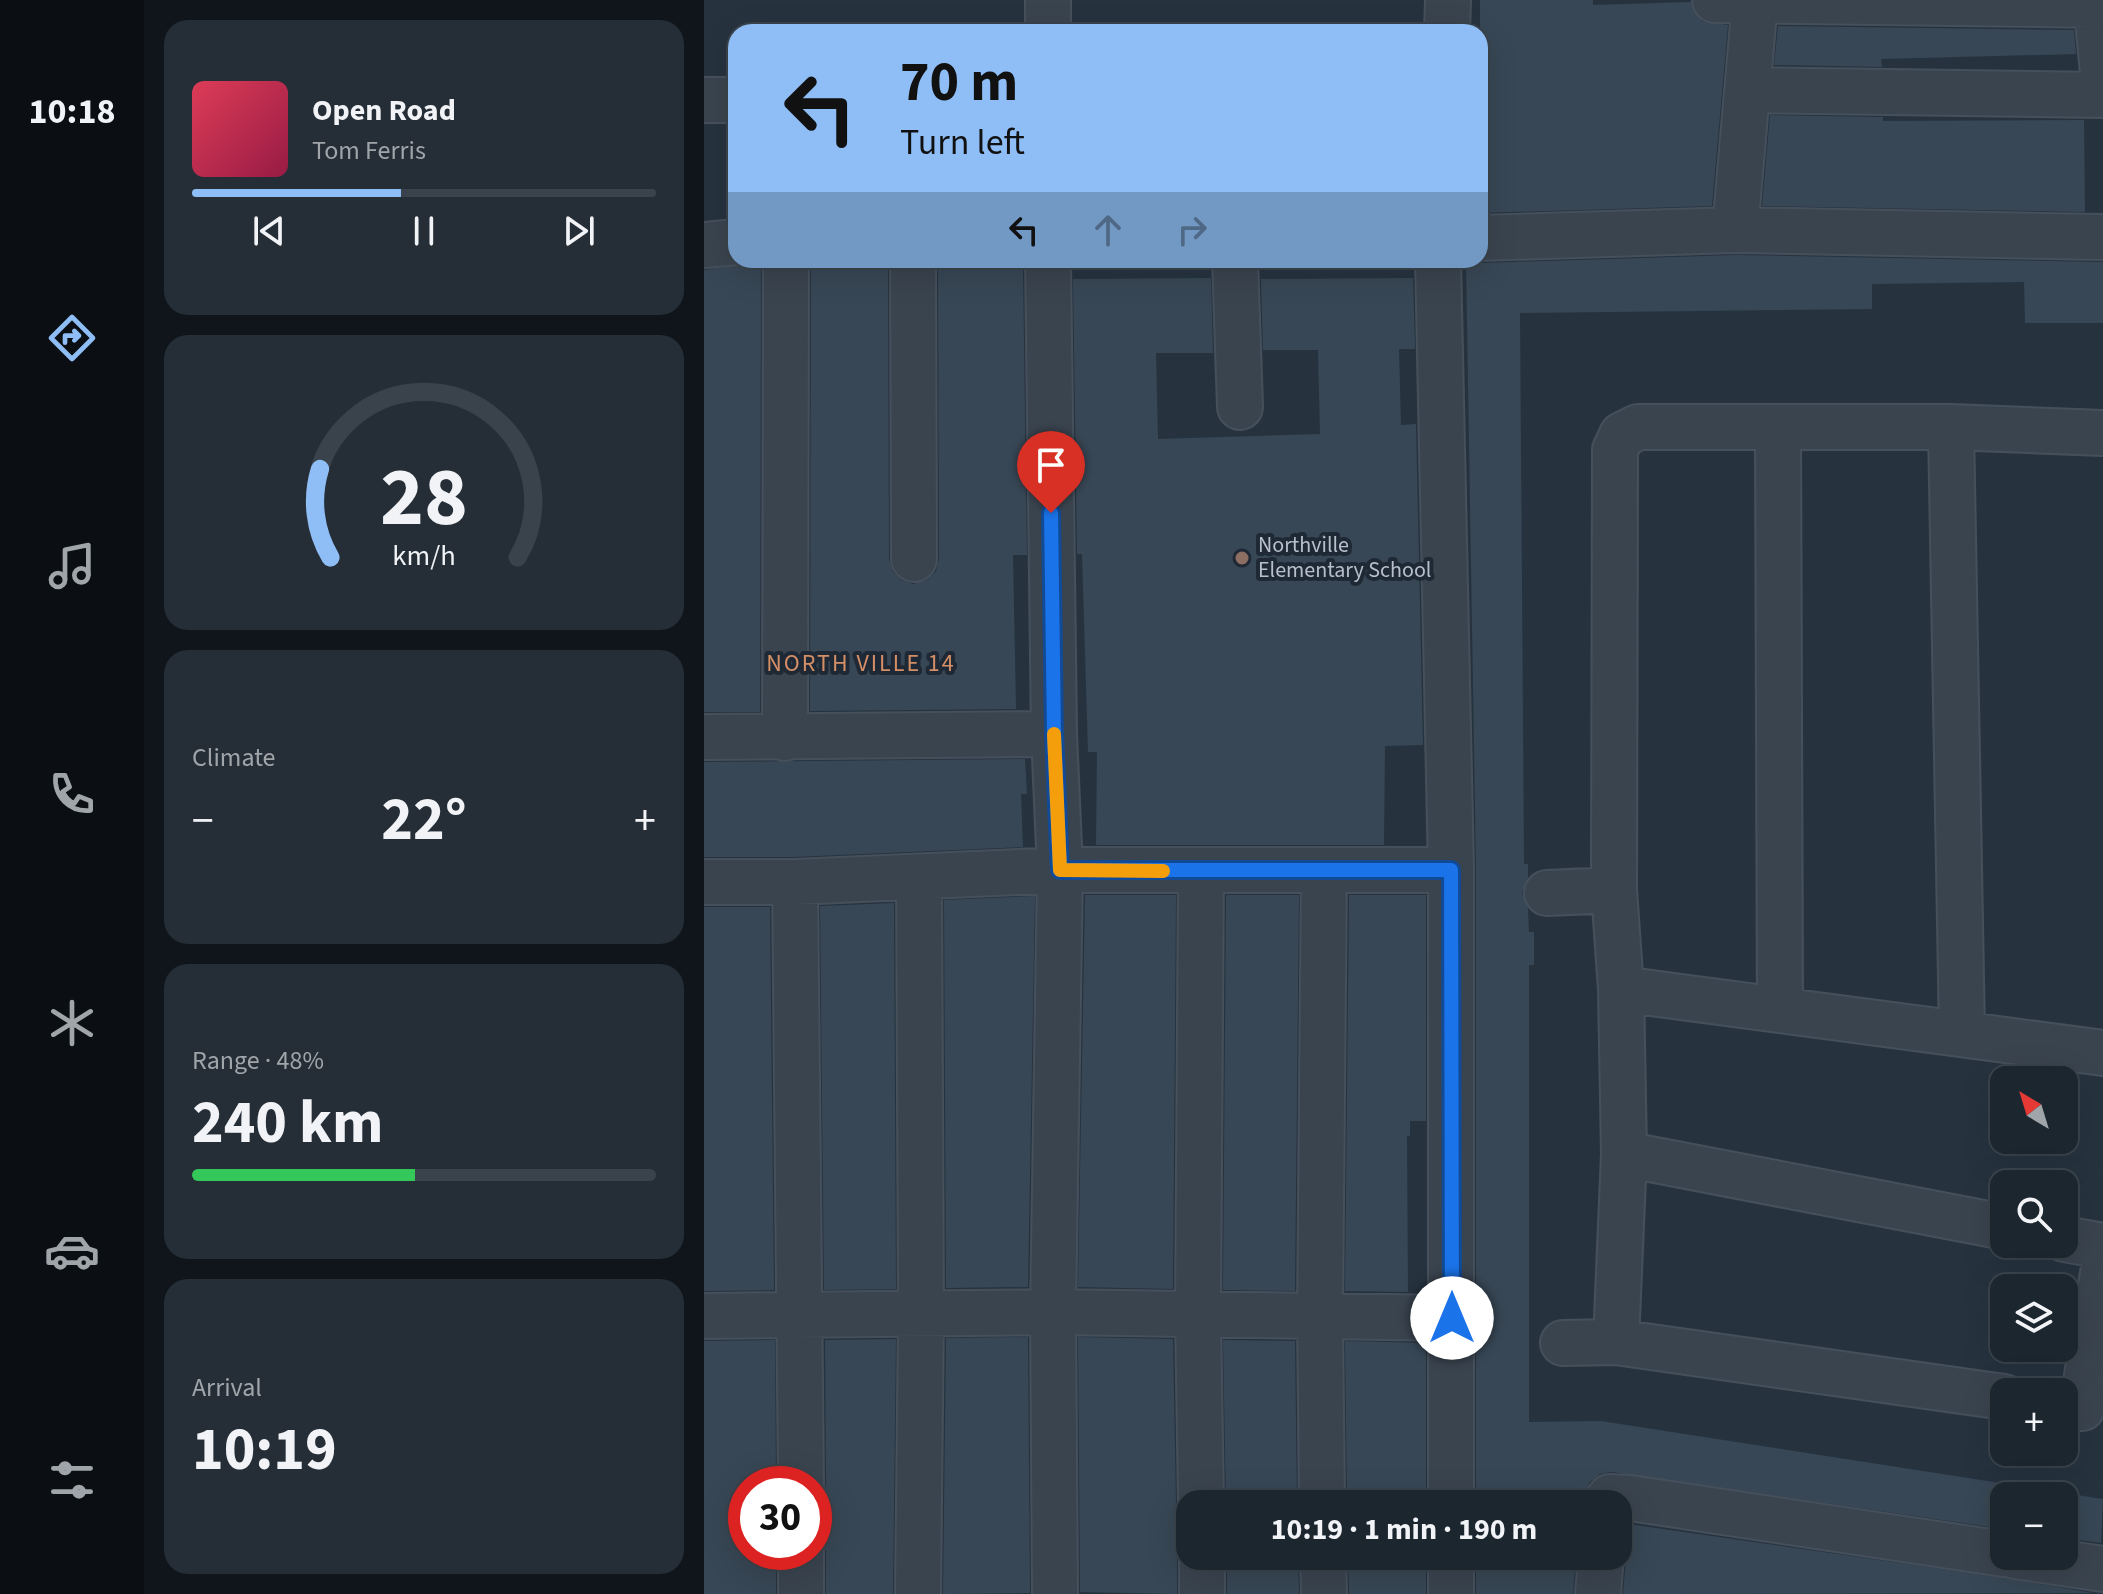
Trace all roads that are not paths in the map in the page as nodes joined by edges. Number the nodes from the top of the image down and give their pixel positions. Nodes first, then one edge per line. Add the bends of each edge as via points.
1 (1048, 0) edge
2 (1448, 0) edge
3 (1737, 1) edge
4 (2098, 3) edge
5 (1048, 24) edge
6 (1447, 24) edge
7 (2103, 73) edge
8 (1748, 90) junction
9 (2103, 95) edge
10 (704, 100) edge
11 (728, 100) edge
12 (1735, 230) junction
13 (2103, 237) edge
14 (1488, 238) edge
15 (728, 243) edge
16 (704, 245) edge
17 (786, 268) edge
18 (913, 268) edge
19 (1048, 268) edge
20 (1235, 268) edge
21 (1438, 268) edge
22 (1240, 407) dead end
23 (1951, 427) junction
24 (1778, 428) junction
25 (2103, 433) edge
26 (914, 559) dead end
27 (1054, 734) junction
28 (704, 737) edge
29 (785, 738) junction
30 (1060, 870) junction
31 (1324, 870) junction
32 (1451, 870) junction
33 (1201, 871) junction
34 (919, 878) junction
35 (704, 882) edge
36 (795, 882) junction
37 (1614, 890) junction
38 (1547, 893) dead end
39 (1621, 989) junction
40 (1780, 1010) junction
41 (1962, 1033) junction
42 (2103, 1053) edge
43 (1624, 1154) junction
44 (1990, 1224) edge
45 (2078, 1242) edge
46 (2103, 1246) edge
47 (2103, 1273) edge
48 (1053, 1312) junction
49 (921, 1313) junction
50 (801, 1314) junction
51 (1198, 1315) junction
52 (704, 1316) edge
53 (1320, 1318) junction
54 (1452, 1318) junction
55 (1616, 1342) junction
56 (1563, 1343) dead end
57 (1990, 1395) edge
58 (2083, 1409) edge
59 (801, 1466) edge
60 (1201, 1490) edge
61 (1322, 1490) edge
62 (1451, 1490) edge
63 (1632, 1498) edge
64 (1990, 1552) edge
65 (2078, 1565) edge
66 (2103, 1569) edge
67 (801, 1570) edge
68 (1202, 1570) edge
69 (1323, 1570) edge
70 (1451, 1570) edge
71 (1600, 1570) edge
72 (801, 1594) edge
73 (918, 1594) edge
74 (1055, 1594) edge
75 (1202, 1594) edge
76 (1324, 1594) edge
77 (1451, 1594) edge
78 (1598, 1594) edge

1 - 5 street
2 - 6 street
3 - 4 street
3 - 8 street
4 - 7 street
8 - 9 street
8 - 12 street
10 - 11 street
12 - 13 street
12 - 14 street
15 - 16 street
17 - 29 street
18 - 26 street
19 - 27 street
20 - 22 street
21 - 32 street
23 - 24 street
23 - 25 street
23 - 41 street
24 - 37 street via 1638,427 1622,435 1615,450
24 - 40 street
27 - 29 street
27 - 30 street
28 - 29 street
30 - 33 street
30 - 34 street
30 - 48 street
31 - 32 street
31 - 33 street
31 - 53 street
32 - 54 street
33 - 51 street
34 - 36 street
34 - 49 street
35 - 36 street
36 - 50 street
37 - 38 street
37 - 39 street
39 - 40 street
39 - 43 street
40 - 41 street
41 - 42 street
43 - 44 street
43 - 55 street
45 - 46 street
47 - 58 street
48 - 49 street
48 - 51 street
48 - 74 street
49 - 50 street
49 - 73 street
50 - 52 street
50 - 59 street
51 - 53 street
51 - 60 street
53 - 54 street
53 - 61 street
54 - 62 street
55 - 56 street
55 - 57 street
63 - 64 street
65 - 66 street
67 - 72 street
68 - 75 street
69 - 76 street
70 - 77 street
71 - 78 street

